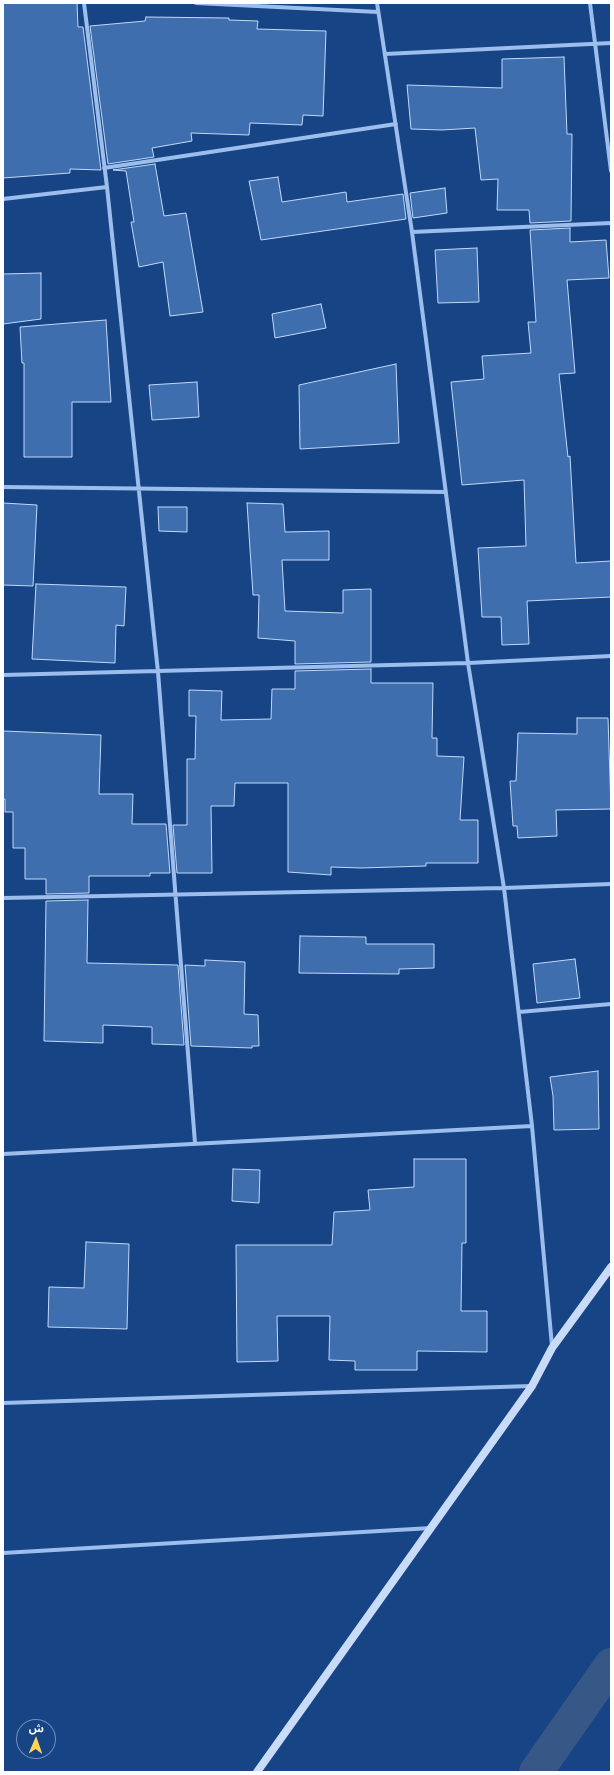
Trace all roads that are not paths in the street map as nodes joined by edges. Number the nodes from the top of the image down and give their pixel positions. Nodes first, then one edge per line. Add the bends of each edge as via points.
1 (84, 3) edge
2 (196, 3) edge
3 (377, 3) edge
4 (590, 3) edge
5 (378, 12) junction
6 (611, 43) edge
7 (594, 44) junction
8 (385, 54) junction
9 (396, 124) junction
10 (104, 168) junction
11 (611, 170) edge
12 (107, 187) junction
13 (3, 199) edge
14 (611, 223) edge
15 (412, 232) junction
16 (3, 487) edge
17 (140, 489) junction
18 (446, 492) junction
19 (611, 656) edge
20 (468, 663) junction
21 (158, 672) junction
22 (3, 675) edge
23 (611, 884) edge
24 (504, 888) junction
25 (176, 894) junction
26 (3, 898) edge
27 (611, 1004) edge
28 (519, 1012) junction
29 (532, 1126) junction
30 (195, 1143) junction
31 (3, 1154) edge
32 (611, 1267) edge
33 (552, 1348) junction
34 (532, 1386) junction
35 (3, 1403) edge
36 (431, 1528) junction
37 (3, 1553) edge
38 (257, 1772) edge

1 - 10 street
2 - 5 street
3 - 5 street
4 - 7 street
5 - 8 street
6 - 7 street
7 - 8 street
7 - 11 street
8 - 9 street
9 - 10 street
9 - 15 street
10 - 12 street
12 - 13 street
12 - 17 street
14 - 15 street
15 - 18 street
16 - 17 street
17 - 18 street
17 - 21 street
18 - 20 street
19 - 20 street
20 - 21 street
20 - 24 street
21 - 22 street
21 - 25 street
23 - 24 street
24 - 25 street
24 - 28 street
25 - 26 street
25 - 30 street
27 - 28 street
28 - 29 street
29 - 30 street
29 - 33 street
30 - 31 street
32 - 33 street
33 - 34 street
34 - 35 street
34 - 36 street
36 - 37 street
36 - 38 street

